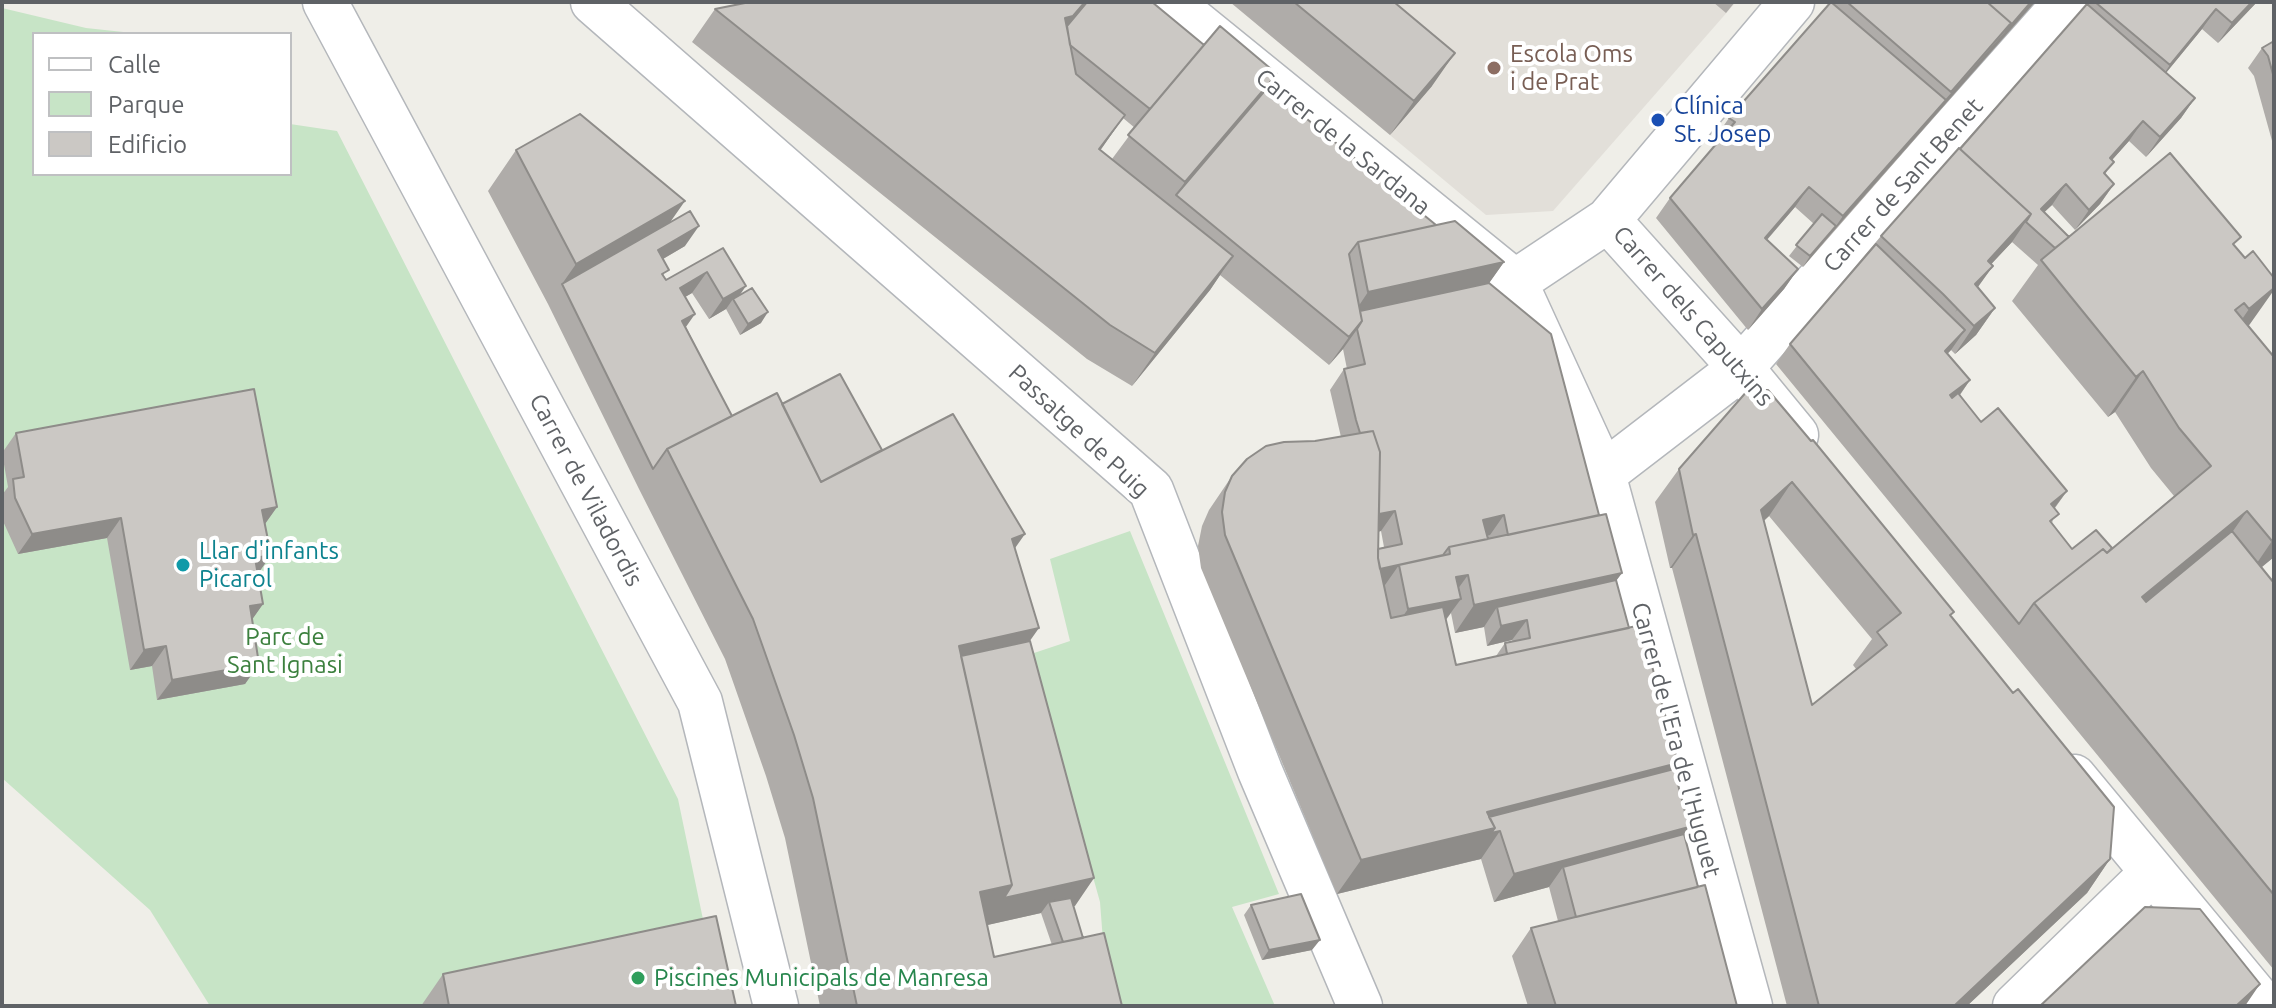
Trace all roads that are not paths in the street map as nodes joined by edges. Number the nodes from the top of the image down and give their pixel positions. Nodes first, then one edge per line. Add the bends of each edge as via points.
1 (325, 2) edge
2 (593, 2) edge
3 (1170, 2) edge
4 (1792, 2) edge
5 (2066, 2) edge
6 (1608, 220) junction
7 (1515, 282) junction
8 (1741, 368) junction
9 (1821, 466) edge
10 (1603, 474) junction
11 (2052, 750) edge
12 (2152, 873) junction
13 (776, 1006) edge
14 (1360, 1006) edge
15 (1750, 1006) edge
16 (2015, 1006) edge
17 (2264, 1006) edge

1 - 13 street, Carrer de Viladordis via 700,702
2 - 14 street, Passatge de Puig via 1151,490 1260,771
3 - 7 street, Carrer de la Sardana
4 - 6 street
5 - 8 street, Carrer de Sant Benet
6 - 7 street
6 - 8 street, Carrer dels Caputxins
7 - 10 street, Carrer de l'Era de l'Huguet
8 - 9 street, Carrer dels Caputxins
8 - 10 street
10 - 15 street, Carrer de l'Era de l'Huguet
11 - 12 street
12 - 16 street
12 - 17 street

